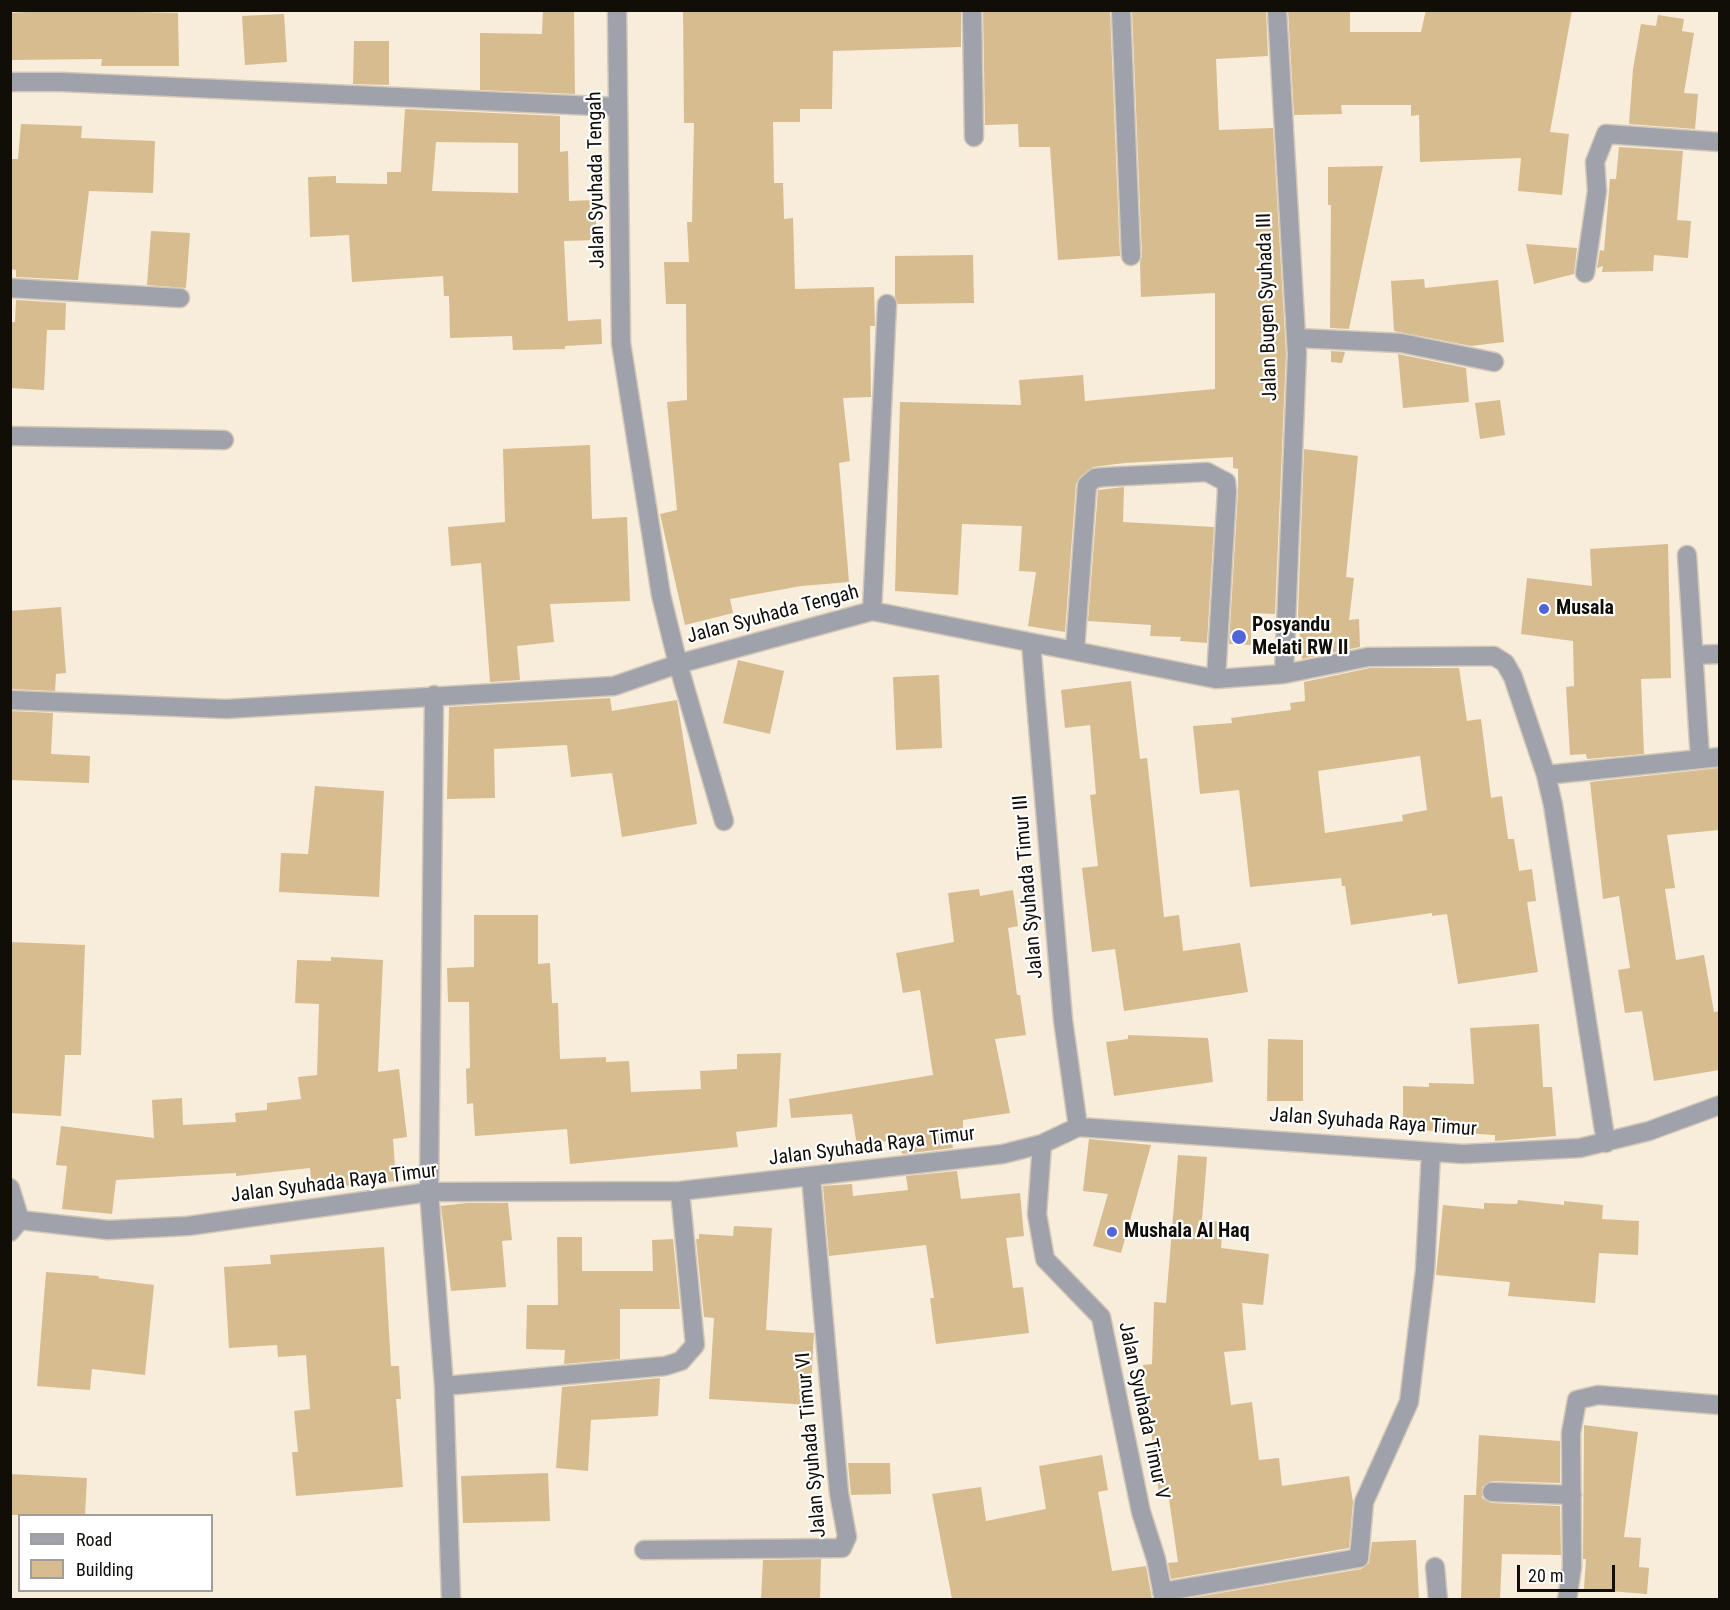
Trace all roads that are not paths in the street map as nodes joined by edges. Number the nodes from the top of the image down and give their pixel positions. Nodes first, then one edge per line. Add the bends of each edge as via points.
1 (617, 10) edge
2 (972, 10) edge
3 (1121, 10) edge
4 (1276, 10) edge
5 (10, 82) edge
6 (618, 107) junction
7 (974, 137) dead end
8 (1719, 142) edge
9 (1131, 256) dead end
10 (1585, 273) dead end
11 (10, 288) edge
12 (180, 298) dead end
13 (887, 304) dead end
14 (1296, 338) junction
15 (1494, 362) dead end
16 (10, 436) edge
17 (224, 440) dead end
18 (1688, 555) dead end
19 (872, 611) junction
20 (1031, 643) junction
21 (1075, 651) junction
22 (1719, 654) edge
23 (1694, 655) junction
24 (678, 664) junction
25 (1284, 674) junction
26 (1216, 679) junction
27 (434, 695) junction
28 (10, 700) edge
29 (1719, 757) edge
30 (1700, 758) junction
31 (1546, 775) junction
32 (724, 821) dead end
33 (1719, 1105) edge
34 (1078, 1126) junction
35 (1606, 1143) junction
36 (1042, 1144) junction
37 (1431, 1152) junction
38 (811, 1177) junction
39 (10, 1188) edge
40 (680, 1191) junction
41 (429, 1192) junction
42 (15, 1226) edge
43 (444, 1386) junction
44 (1719, 1405) edge
45 (1492, 1492) dead end
46 (1572, 1495) junction
47 (644, 1550) dead end
48 (1435, 1567) dead end
49 (1163, 1596) edge
50 (452, 1599) edge
51 (1438, 1599) edge
52 (1567, 1599) edge

1 - 6 street, Jalan Syuhada Tengah
2 - 7 street
3 - 9 street
4 - 14 street, Jalan Bugen Syuhada III
5 - 6 street
6 - 24 street, Jalan Syuhada Tengah via 621,343 661,595
8 - 10 street via 1606,134 1595,162 1597,191
11 - 12 street
13 - 19 street
14 - 15 street via 1401,344
14 - 25 street, Jalan Bugen Syuhada III
16 - 17 street
18 - 23 street
19 - 20 street, Jalan Syuhada Tengah
19 - 24 street, Jalan Syuhada Tengah
20 - 21 street, Jalan Syuhada Tengah
20 - 34 street, Jalan Syuhada Timur III via 1063,1020
21 - 26 street, Jalan Syuhada Tengah
21 - 26 street via 1087,485 1095,478 1208,472 1226,482 1227,491
22 - 23 street
23 - 30 street
24 - 27 street via 614,686
24 - 32 street
25 - 26 street, Jalan Syuhada Tengah
25 - 31 street, Jalan Syuhada Tengah via 1368,657 1494,656 1505,663 1513,677
27 - 28 street via 226,709
27 - 41 street
29 - 30 street
30 - 31 street
31 - 35 street
33 - 35 street, Jalan Syuhada Raya Timur
34 - 36 street, Jalan Syuhada Raya Timur
34 - 37 street, Jalan Syuhada Raya Timur
35 - 37 street, Jalan Syuhada Raya Timur via 1475,1154
36 - 38 street, Jalan Syuhada Raya Timur via 1003,1154
36 - 49 street, Jalan Syuhada Timur V via 1037,1214 1045,1258 1101,1317 1141,1512
37 - 49 street via 1425,1270 1409,1402 1364,1502 1359,1558
38 - 40 street, Jalan Syuhada Raya Timur
38 - 47 street, Jalan Syuhada Timur VI via 839,1493 847,1537 842,1548
39 - 42 street, Jalan Syuhada Raya Timur
40 - 41 street, Jalan Syuhada Raya Timur
40 - 43 street via 695,1345 681,1361 665,1366
41 - 42 street, Jalan Syuhada Raya Timur via 189,1226 108,1230
41 - 43 street
43 - 50 street
44 - 46 street via 1598,1395 1577,1400 1573,1415
45 - 46 street
46 - 52 street via 1572,1567
48 - 51 street

